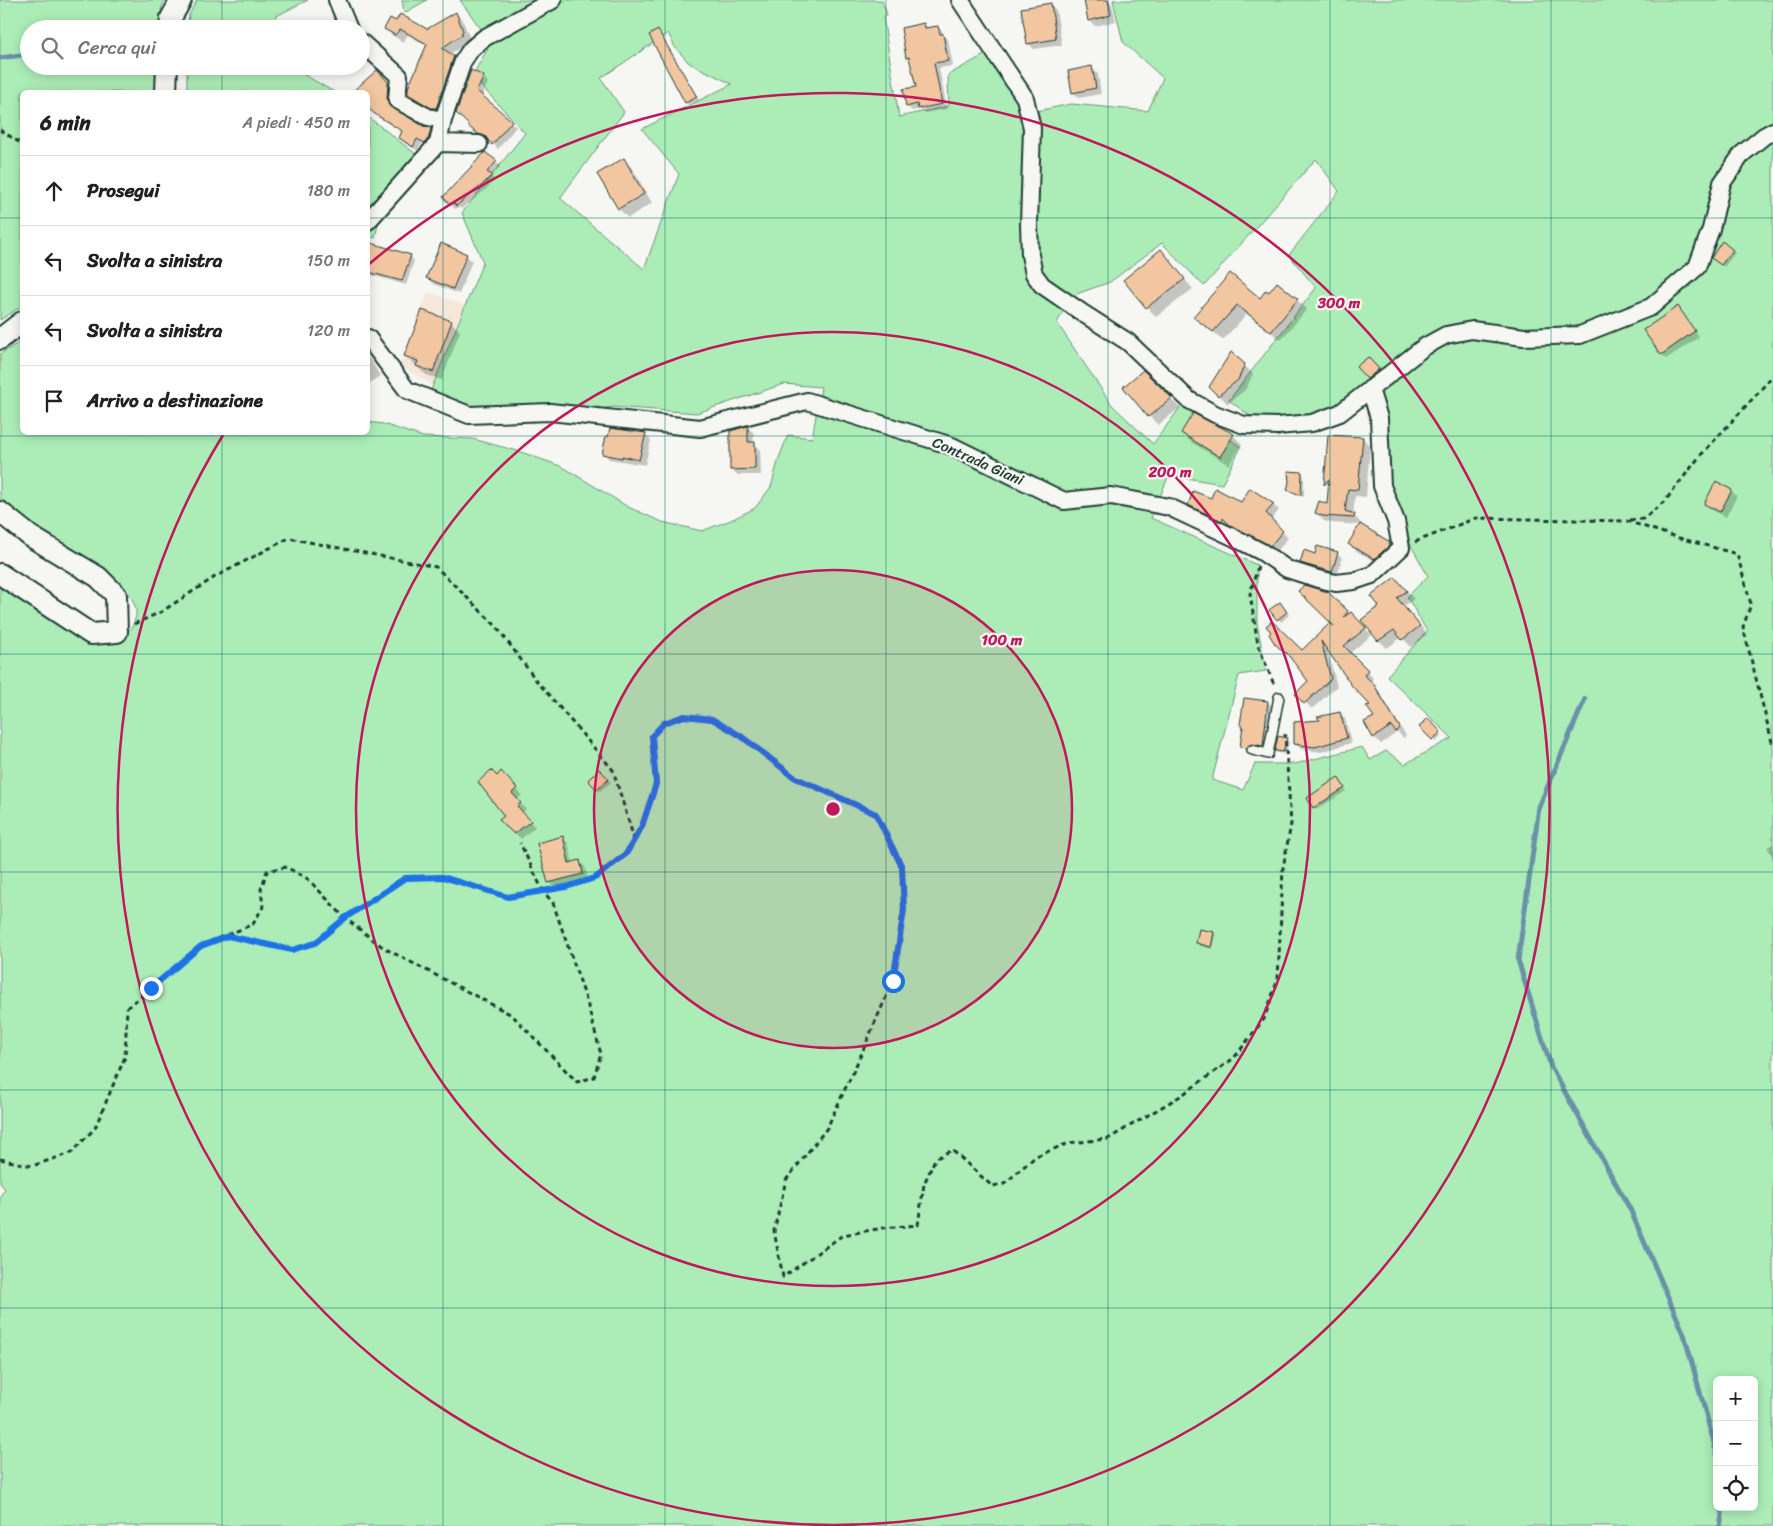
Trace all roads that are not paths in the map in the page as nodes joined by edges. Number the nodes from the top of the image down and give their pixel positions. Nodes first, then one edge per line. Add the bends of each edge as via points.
1 (181, 0) edge
2 (338, 0) edge
3 (553, 0) edge
4 (960, 0) edge
5 (171, 20) edge
6 (346, 20) edge
7 (370, 50) edge
8 (167, 75) edge
9 (166, 90) edge
10 (443, 120) junction
11 (1773, 131) edge
12 (438, 143) junction
13 (479, 144) dead end
14 (370, 220) edge
15 (20, 324) edge
16 (0, 339) edge
17 (370, 341) edge
18 (1370, 389) junction
19 (0, 512) edge
20 (0, 574) edge
21 (1280, 697) road end
22 (1252, 750) dead end

1 - 5 street
2 - 6 street
3 - 10 street via 484,38 471,49 463,61
4 - 18 street via 1025,98 1032,128 1030,255 1034,274 1042,285 1128,342 1189,400 1244,425 1312,423 1340,413
7 - 10 street via 399,76 397,100 428,117
8 - 9 street
10 - 12 street
11 - 18 street via 1742,154 1722,183 1711,229 1697,267 1650,307 1580,335 1524,337 1472,330 1446,335 1424,347
12 - 13 street
12 - 14 street
15 - 16 street
17 - 18 street, Contrada Giani via 407,390 469,415 550,412 700,428 807,401 952,446 1064,501 1111,496 1169,508 1235,538 1287,569 1336,583 1372,575 1401,548 1396,521 1382,486 1379,418
19 - 20 street via 30,536 98,578 116,594 117,632 91,634
21 - 22 lane via 1268,754

